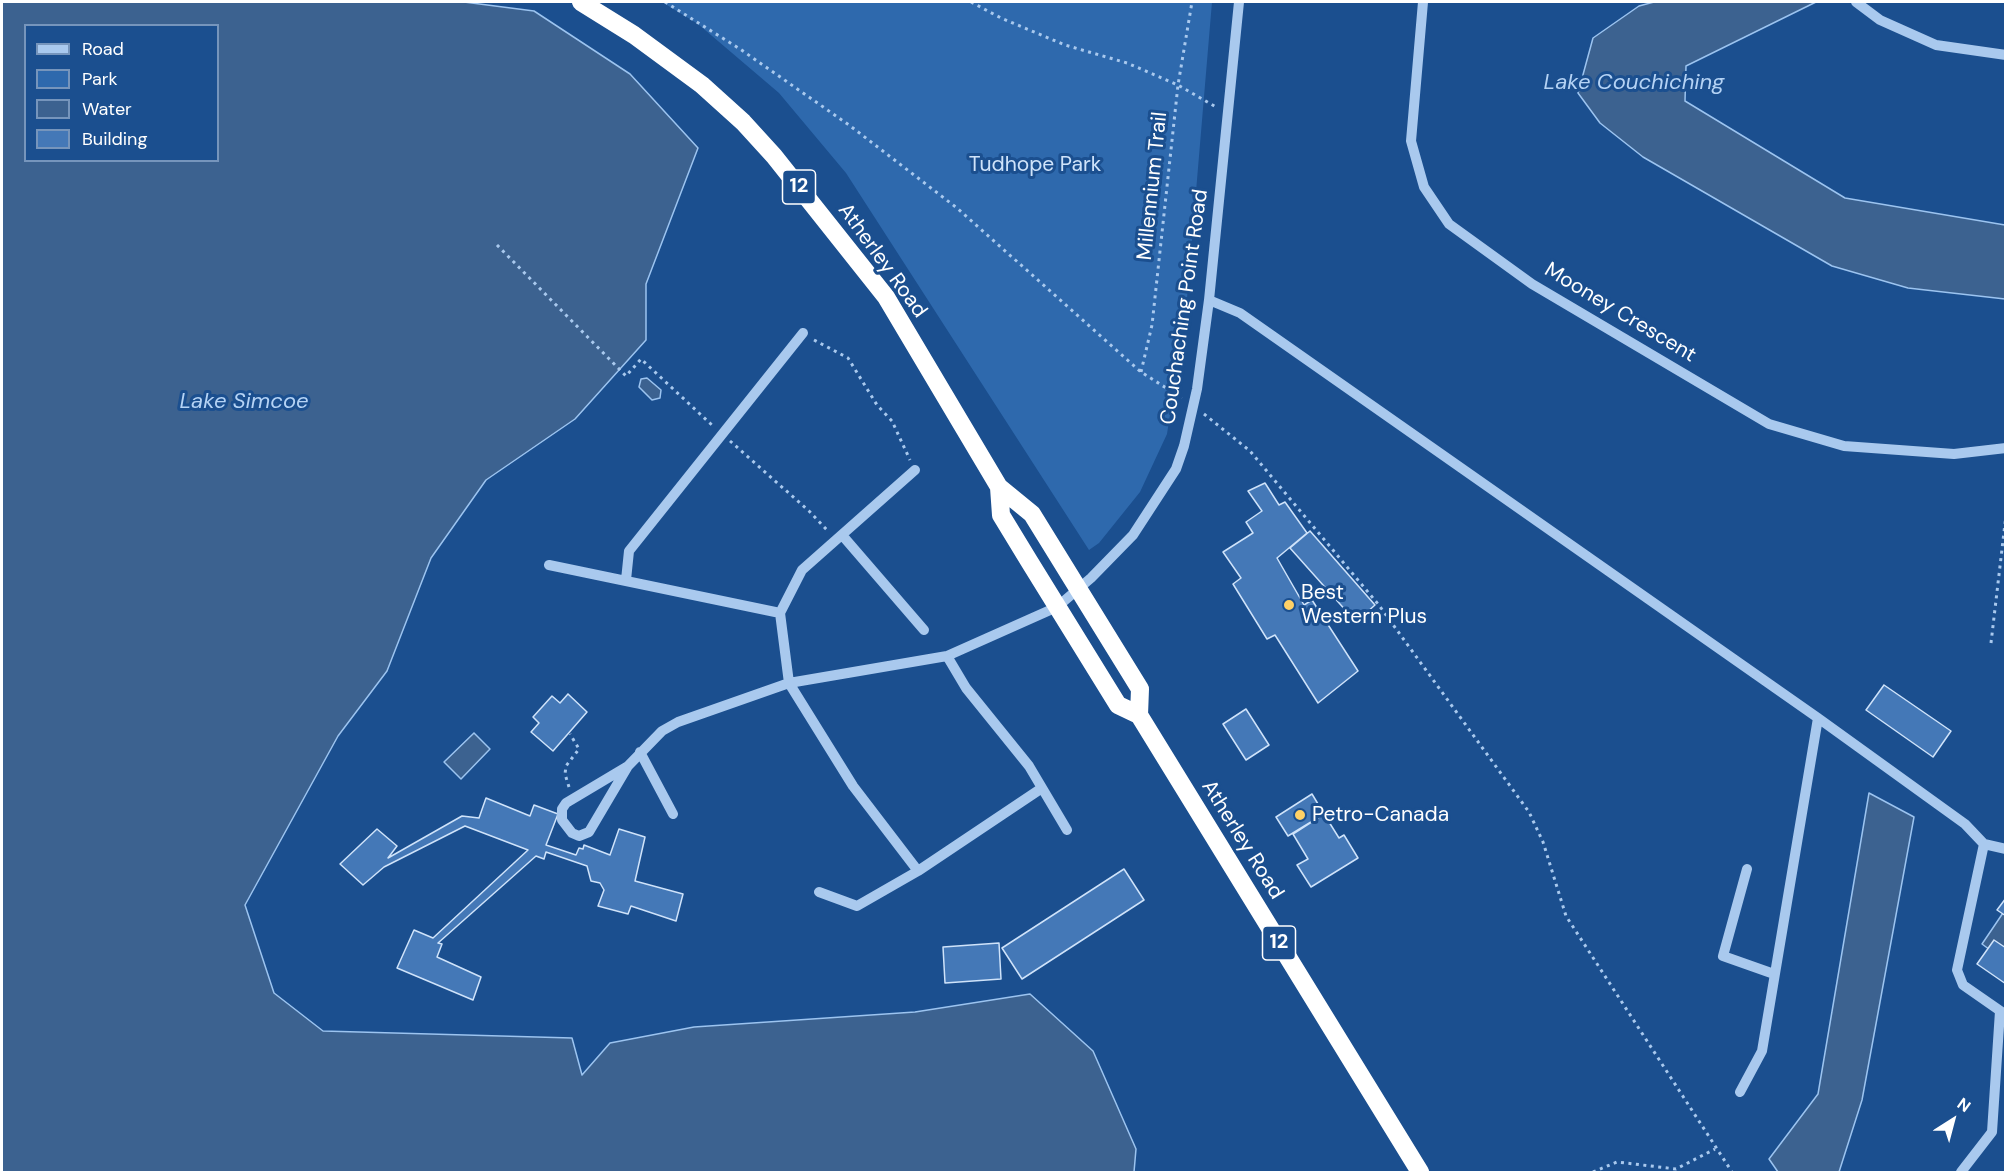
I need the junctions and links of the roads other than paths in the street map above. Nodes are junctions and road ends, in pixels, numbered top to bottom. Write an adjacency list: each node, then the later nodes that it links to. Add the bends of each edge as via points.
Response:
1 (581, 2): 10 (highway, Atherley Road / 12, via 634,34 702,85 774,156 886,297)
2 (1239, 2): 6 (street, Couchaching Point Road)
3 (1423, 2): 8 (street, Mooney Crescent, via 1411,141 1424,187 1449,224 1532,284 1768,424 1844,446 1954,454)
4 (1856, 2): 5 (street, via 1880,20 1936,45)
5 (2006, 55)
6 (1209, 300): 14 (street, Couchaching Point Road, via 1194,405 1176,469 1133,535); 21 (street, via 1240,313)
7 (803, 333): 13 (street, via 629,551)
8 (2006, 448)
9 (915, 470): 11 (street)
10 (999, 487): 14 (highway, Atherley Road / 12, via 1032,514); 15 (highway, Atherley Road / 12, via 1000,515)
11 (842, 535): 16 (street, via 802,570); 17 (street)
12 (549, 565): 13 (street)
13 (626, 580): 16 (street)
14 (1077, 590): 15 (street, Couchaching Point Road); 20 (highway, Atherley Road / 12, via 1140,689)
15 (1057, 607): 18 (street, Couchaching Point Road); 20 (highway, Atherley Road / 12, via 1118,705)
16 (780, 613): 19 (street)
17 (924, 630)
18 (947, 656): 19 (street, Couchaching Point Road); 24 (street, via 966,688)
19 (789, 683): 22 (street, Couchaching Point Road, via 678,722); 30 (street, via 853,786)
20 (1139, 715): 35 (highway, Atherley Road / 12)
21 (1818, 718): 27 (street, via 1965,824); 32 (street)
22 (640, 752): 23 (street, Couchaching Point Road); 25 (street)
23 (628, 766): 23 (street, via 592,826 585,834 572,833 562,820 562,809 573,797)
24 (1042, 788): 26 (street); 30 (street)
25 (673, 814)
26 (1067, 830)
27 (1984, 844): 28 (street); 33 (street, via 1957,970 1963,985)
28 (2006, 849)
29 (1747, 869): 32 (street, via 1723,956)
30 (918, 871): 31 (street, via 857,906)
31 (819, 892)
32 (1774, 975): 34 (street, via 1761,1050)
33 (2003, 1013): 36 (street, via 1992,1132)
34 (1740, 1092)
35 (1420, 1173)
36 (1961, 1173)

